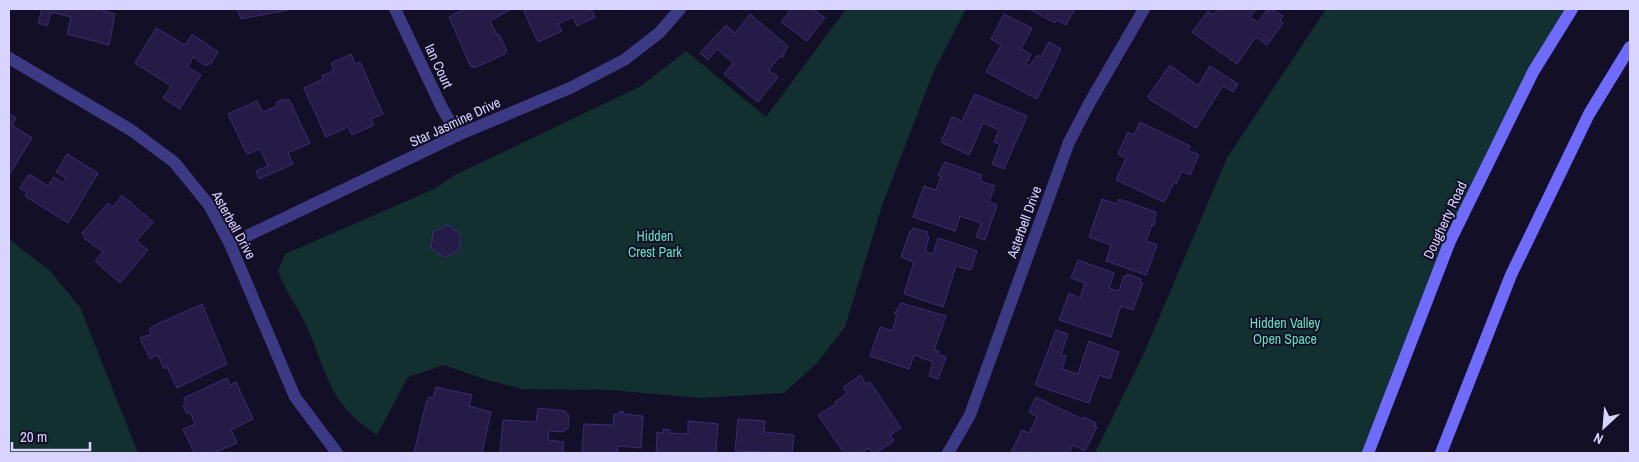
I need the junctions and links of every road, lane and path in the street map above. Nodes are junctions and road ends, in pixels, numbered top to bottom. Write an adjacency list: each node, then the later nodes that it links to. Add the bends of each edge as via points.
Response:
1 (395, 9): 7 (street, Ian Court)
2 (680, 9): 7 (street, Star Jasmine Drive, via 659,32 624,60 570,88)
3 (1144, 9): 10 (street, Asterbell Drive, via 1069,142 970,415)
4 (1572, 9): 11 (main road, Dougherty Road, via 1533,72 1450,241)
5 (1630, 47): 12 (main road, via 1589,114 1511,275)
6 (9, 58): 8 (street, Asterbell Drive, via 131,130 174,162 209,205)
7 (458, 135): 8 (street, Star Jasmine Drive)
8 (230, 244): 9 (street, Asterbell Drive, via 296,396)
9 (337, 453)
10 (948, 453)
11 (1368, 453)
12 (1441, 453)

